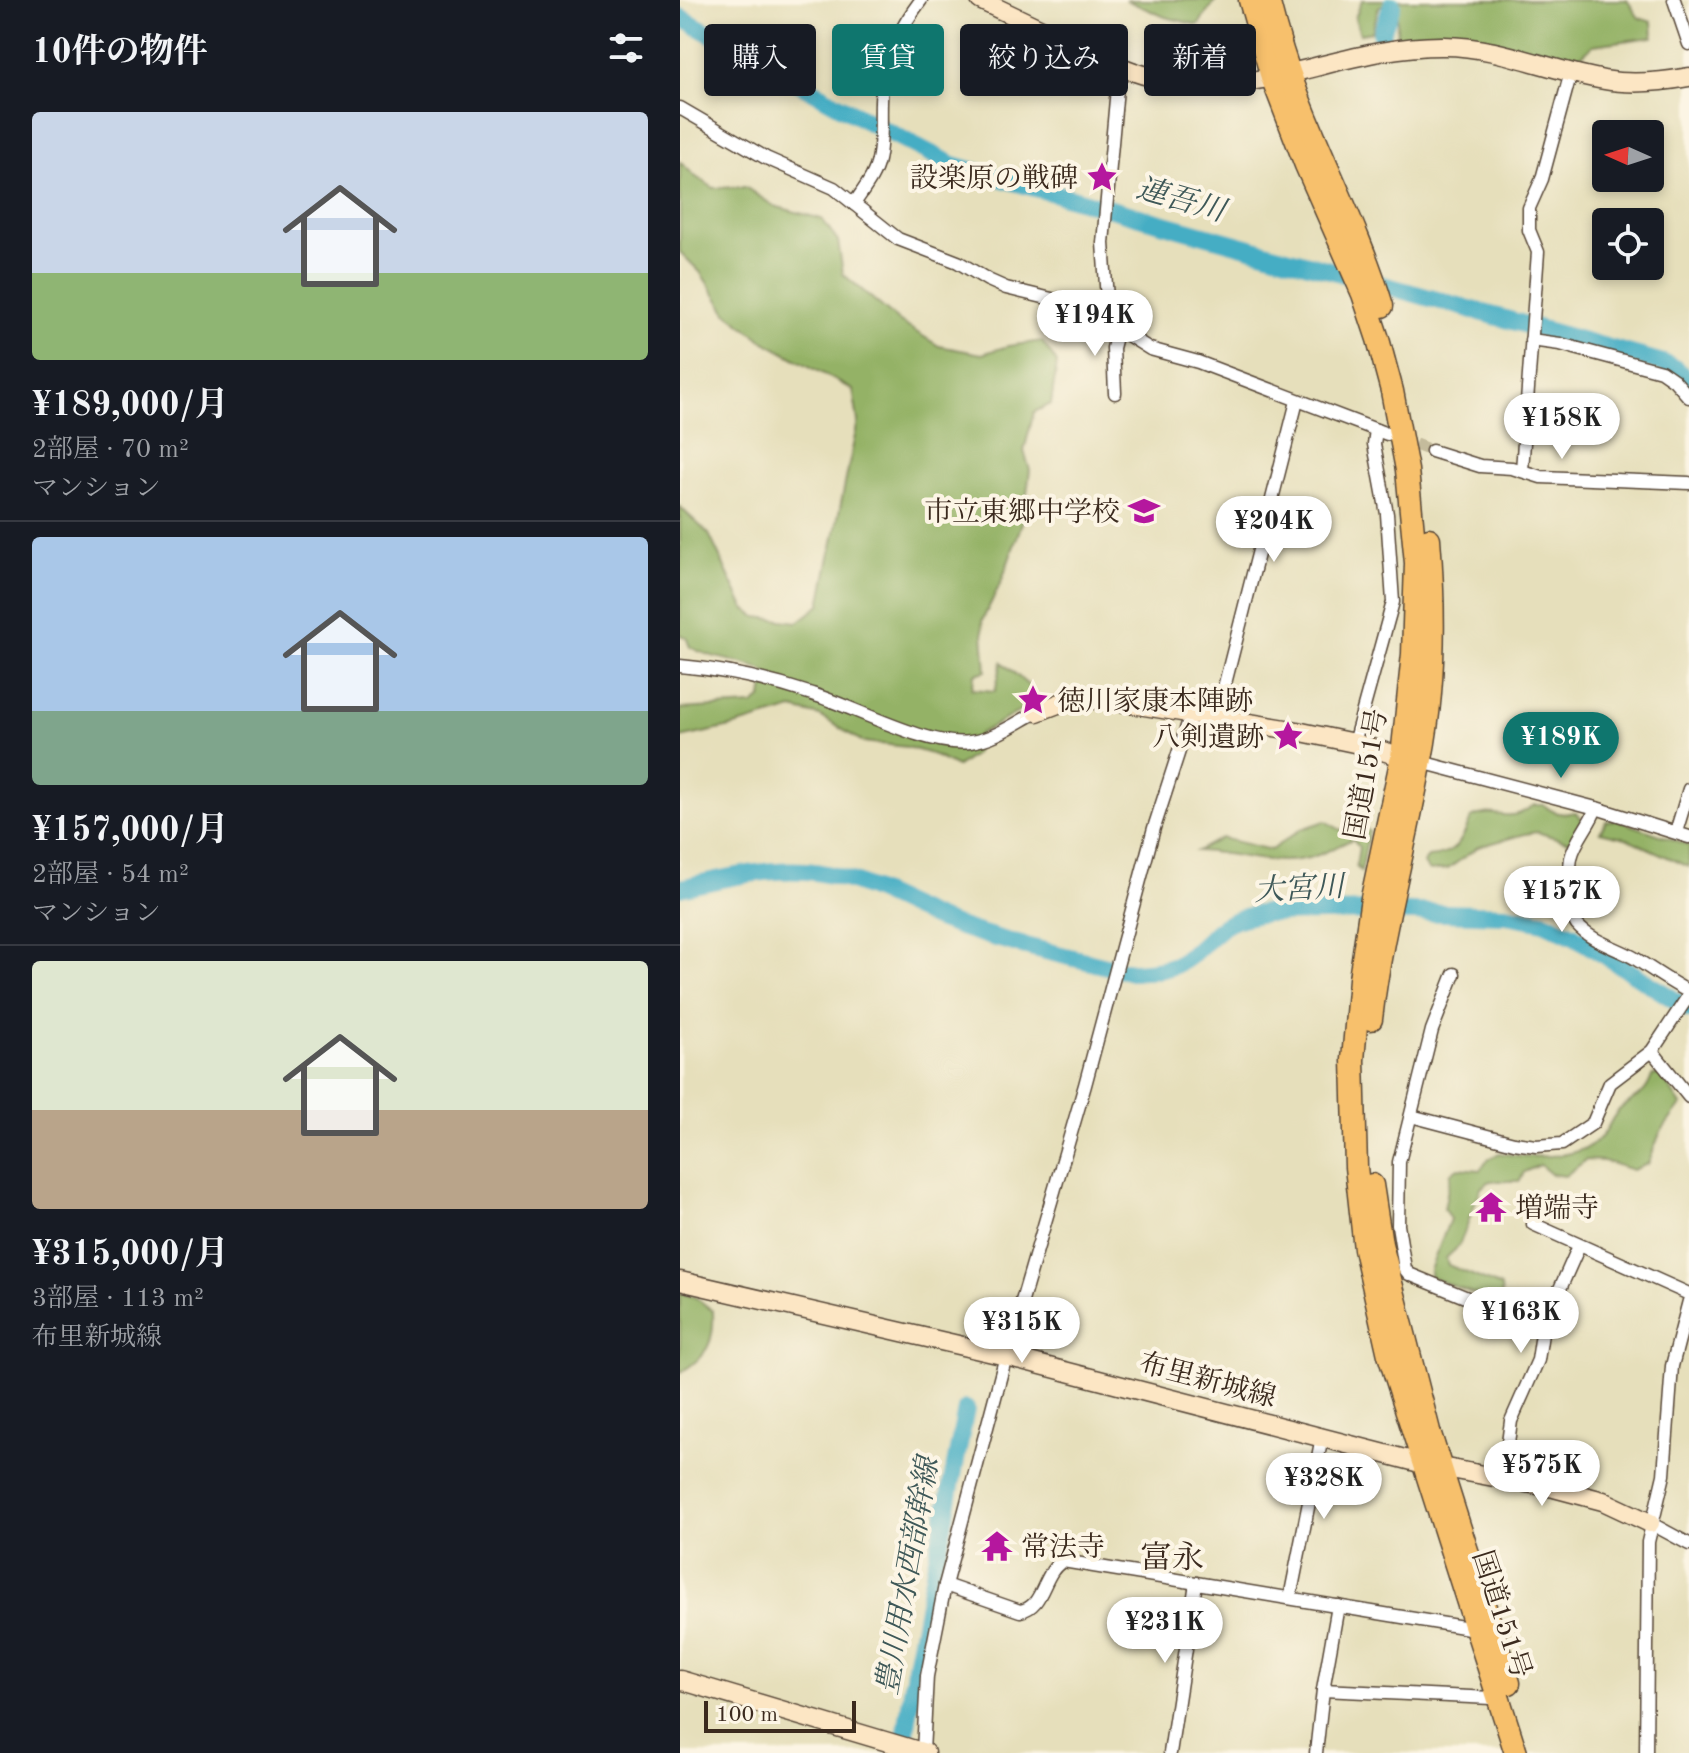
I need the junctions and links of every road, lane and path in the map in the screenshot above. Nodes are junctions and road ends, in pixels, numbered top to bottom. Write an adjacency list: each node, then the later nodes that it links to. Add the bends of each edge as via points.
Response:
1 (921, 0): 14 (street, via 888,60 878,161)
2 (980, 0): 6 (street)
3 (1250, 0): 10 (highway, 国道151号)
4 (1268, 0): 10 (highway, 国道151号)
5 (1674, 0): 7 (street)
6 (1031, 24)
7 (1689, 44)
8 (1128, 70): 10 (street, via 1187,84)
9 (1571, 72): 10 (street, via 1446,45 1400,48); 11 (street, via 1606,81); 16 (street, via 1529,208 1529,230 1538,252)
10 (1280, 76): 28 (highway, 国道151号, via 1357,259 1414,424 1434,626)
11 (1689, 77)
12 (1116, 96): 15 (street, via 1103,243)
13 (680, 108): 14 (street, via 766,158 821,180)
14 (854, 204): 15 (street, via 898,239 1006,288 1064,302)
15 (1112, 326): 17 (street); 19 (street, via 1150,349)
16 (1531, 338): 18 (street, via 1661,371); 21 (street)
17 (1115, 393)
18 (1689, 397)
19 (1297, 401): 26 (street); 27 (street, via 1382,432 1374,444 1387,514 1393,602)
20 (1432, 451): 21 (street, via 1480,466)
21 (1522, 470): 22 (street, via 1571,480)
22 (1689, 483)
23 (680, 666): 24 (street, via 813,694 948,741 985,739)
24 (1037, 712): 25 (street, via 1087,698)
25 (1191, 714): 26 (street); 43 (street)
26 (1216, 719): 27 (street)
27 (1354, 743): 28 (street)
28 (1411, 760): 30 (street); 45 (highway, 国道151号, via 1375,930 1370,1165 1388,1272 1429,1431)
29 (1689, 789): 31 (street)
30 (1596, 808): 31 (street); 33 (street, via 1572,854 1572,915 1577,925 1603,943)
31 (1682, 835)
32 (1454, 974): 36 (street, via 1432,1030)
33 (1689, 994): 34 (street)
34 (1652, 1051): 35 (street); 36 (street, via 1610,1083 1593,1123 1562,1144 1514,1143)
35 (1689, 1097)
36 (1411, 1116): 42 (street, via 1397,1178 1405,1269)
37 (1533, 1224): 38 (street)
38 (1579, 1246): 40 (street); 42 (street)
39 (680, 1281): 43 (street, 布里新城線)
40 (1689, 1294)
41 (1689, 1301): 47 (street, via 1672,1366 1664,1475)
42 (1543, 1327): 46 (street, via 1538,1360 1507,1434)
43 (1006, 1356): 44 (street, 布里新城線); 50 (street)
44 (1322, 1437): 45 (street, 布里新城線); 51 (street)
45 (1433, 1466): 46 (street, 布里新城線); 53 (highway, 国道151号); 61 (highway, 国道151号)
46 (1503, 1479): 47 (street, 布里新城線, via 1603,1501)
47 (1650, 1523): 48 (street); 62 (street)
48 (1689, 1544)
49 (1196, 1583): 50 (street, via 1063,1561 1054,1567 1033,1606 1020,1611); 51 (street); 58 (street)
50 (945, 1585): 57 (street)
51 (1290, 1598): 52 (street)
52 (1338, 1606): 53 (street); 55 (street)
53 (1475, 1629): 56 (highway, 国道151号)
54 (680, 1680): 57 (street)
55 (1323, 1690): 56 (street, via 1491,1698); 59 (street)
56 (1498, 1693): 60 (highway, 国道151号)
57 (919, 1751)
58 (1170, 1753)
59 (1316, 1753)
60 (1516, 1753)
61 (1530, 1753)
62 (1646, 1753)

